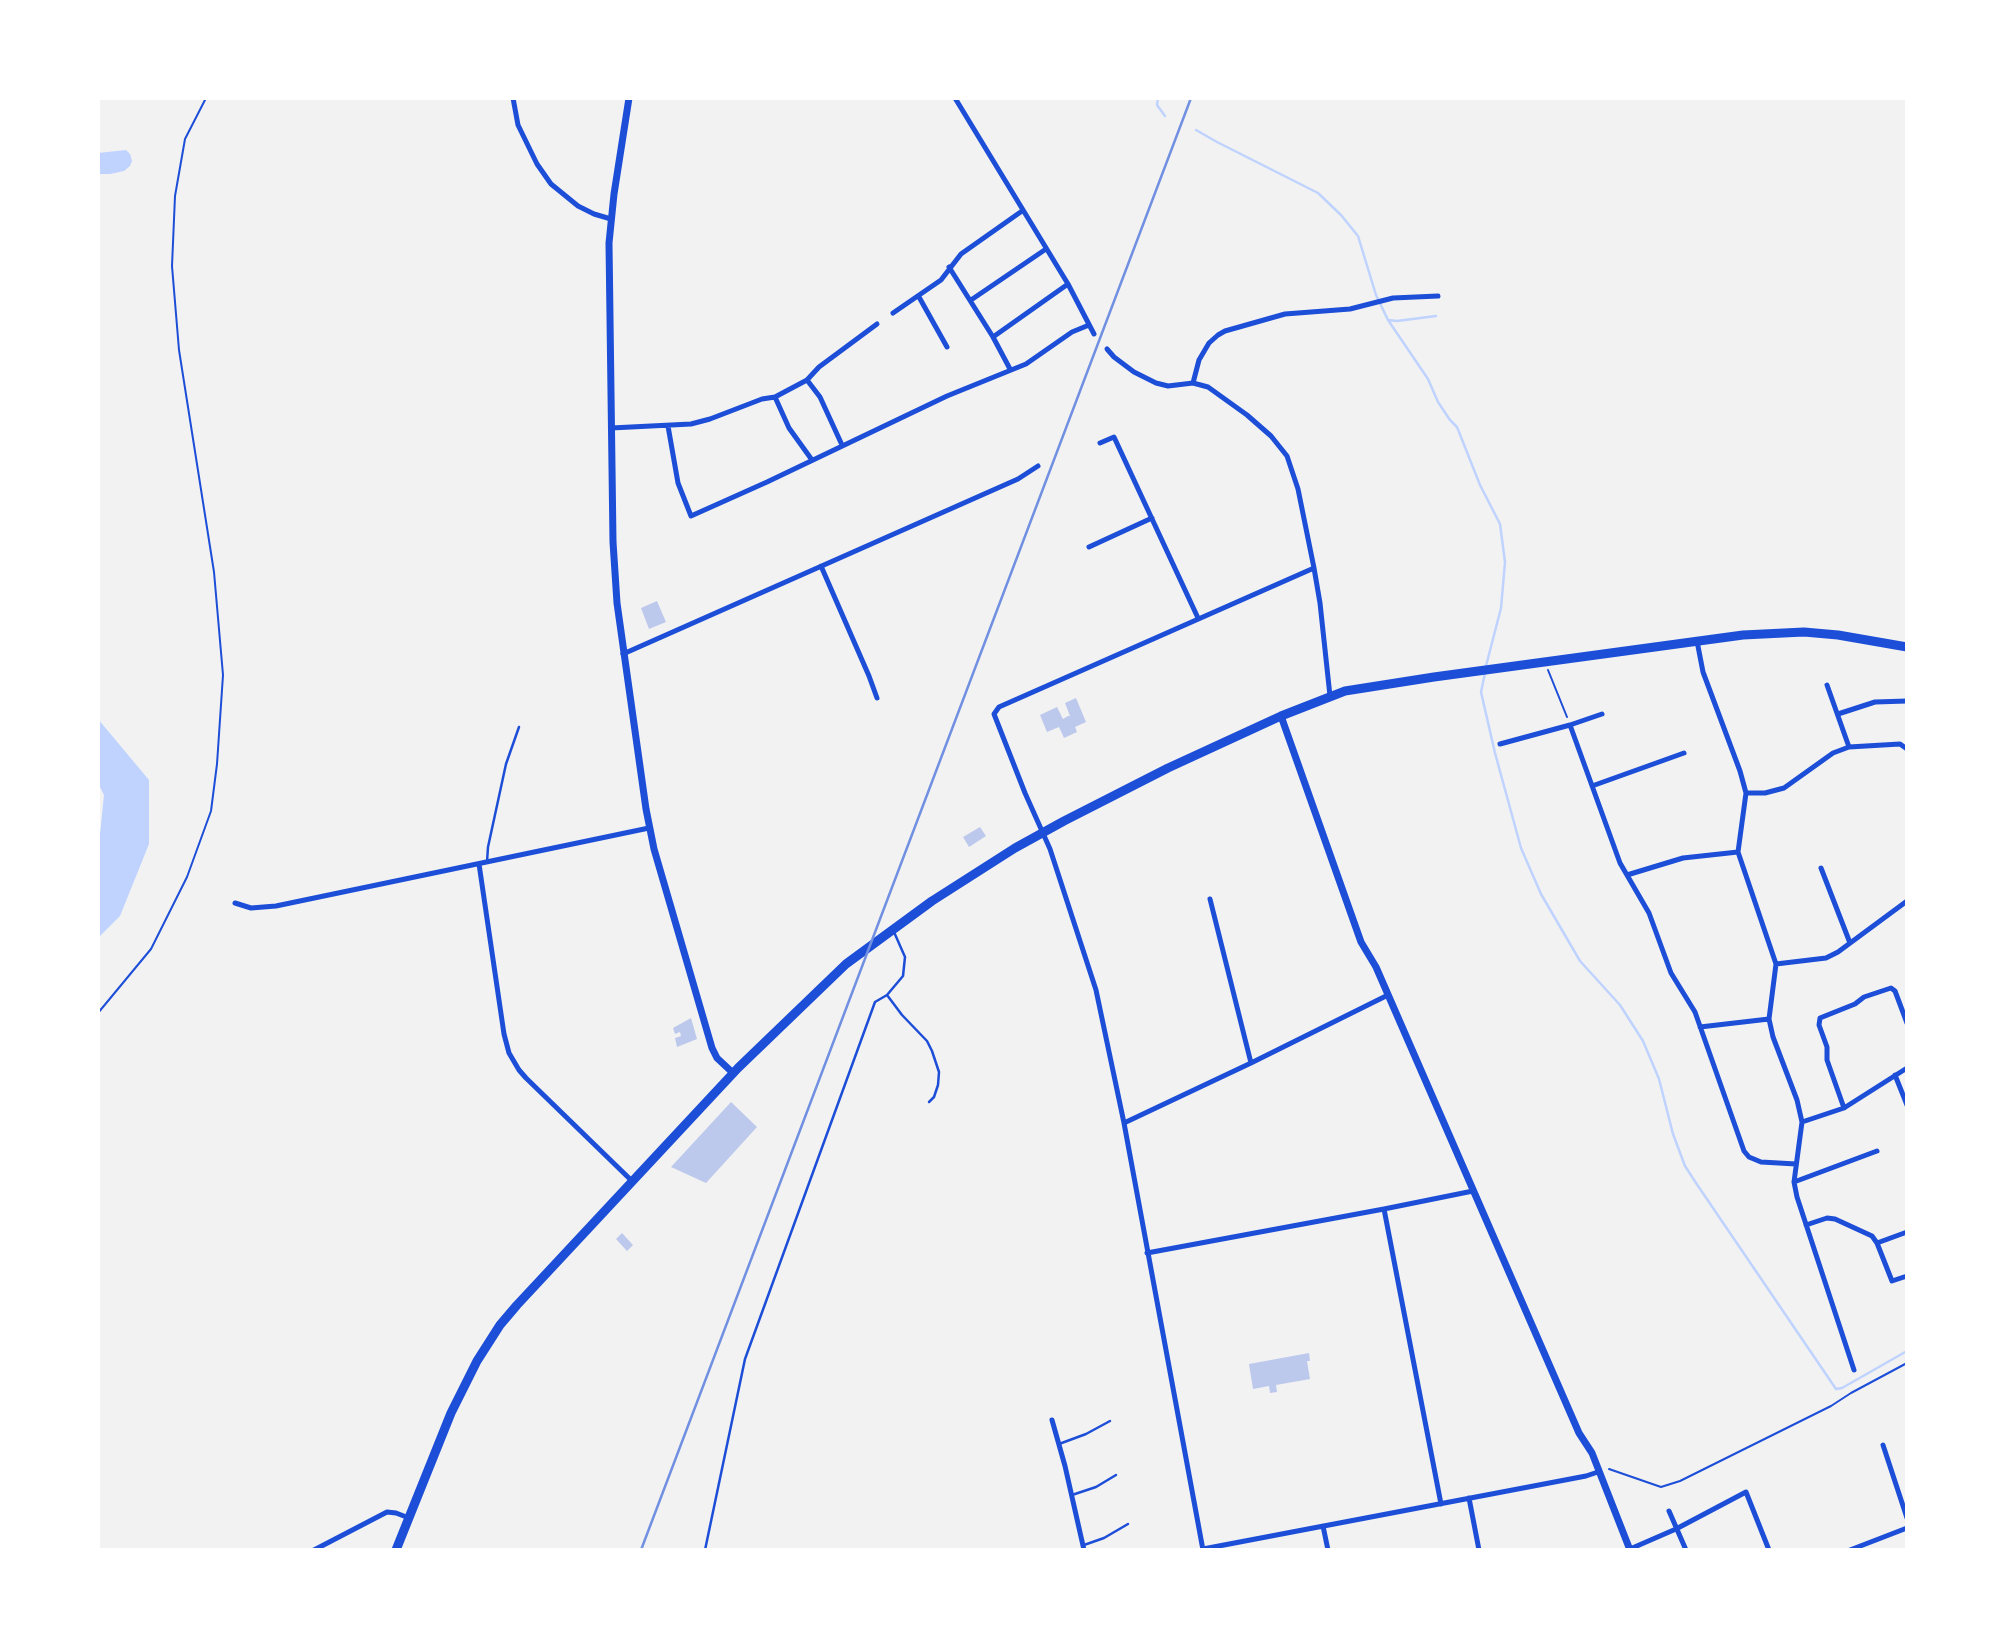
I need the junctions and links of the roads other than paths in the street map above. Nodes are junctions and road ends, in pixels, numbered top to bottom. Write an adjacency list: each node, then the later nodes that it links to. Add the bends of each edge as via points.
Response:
1 (513, 98): 5 (street, via 518,125 551,184 578,206)
2 (629, 98): 5 (street)
3 (955, 98): 4 (street)
4 (1022, 211): 6 (street); 7 (street)
5 (611, 219): 24 (street)
6 (1046, 248): 8 (street); 11 (street)
7 (949, 267): 10 (street, via 941,280); 11 (street)
8 (1068, 284): 14 (street); 16 (street)
9 (1438, 296): 21 (street, via 1285,314 1226,331 1209,343)
10 (919, 297): 12 (street); 17 (street)
11 (971, 300): 16 (street)
12 (893, 313)
13 (877, 324): 20 (street)
14 (1088, 325): 15 (street); 19 (street, via 1026,364)
15 (1094, 334)
16 (993, 337): 19 (street)
17 (947, 347)
18 (1107, 349): 21 (street, via 1134,372 1156,383)
19 (1010, 369): 26 (street)
20 (807, 380): 22 (street); 26 (street)
21 (1193, 383): 32 (street, via 1208,387 1247,415 1287,456)
22 (775, 397): 23 (street, via 710,419); 27 (street, via 789,428)
23 (667, 426): 24 (street); 27 (street, via 678,483 691,516)
24 (611, 428): 36 (street, via 614,581)
25 (1100, 443): 29 (street, via 1114,437)
26 (842, 445): 27 (street)
27 (812, 460)
28 (1038, 466): 31 (street)
29 (1152, 518): 30 (street); 33 (street)
30 (1089, 547)
31 (821, 566): 36 (street); 39 (street)
32 (1314, 568): 33 (street); 38 (street)
33 (1198, 618): 53 (street, via 996,710 995,718)
34 (1697, 641): 35 (main road, via 1804,632); 38 (main road, via 1480,670); 51 (street, via 1703,672)
35 (1907, 647)
36 (623, 654): 52 (street)
37 (1827, 685): 42 (street)
38 (1331, 696): 43 (main road)
39 (877, 698)
40 (1907, 701): 42 (street, via 1875,702)
41 (1602, 714): 44 (street)
42 (1838, 714): 47 (street)
43 (1281, 716): 53 (main road); 66 (street, via 1359,936)
44 (1570, 724): 46 (street); 50 (street)
45 (519, 727): 55 (lane, via 506,764)
46 (1500, 744)
47 (1849, 747): 48 (street, via 1900,744); 51 (street, via 1776,791)
48 (1907, 749)
49 (1684, 753): 50 (street)
50 (1592, 786): 58 (street)
51 (1746, 793): 54 (street)
52 (649, 828): 55 (street); 72 (street, via 712,1048)
53 (1042, 833): 62 (main road); 78 (street, via 1096,990)
54 (1738, 852): 58 (street, via 1684,858); 64 (street)
55 (487, 862): 56 (street)
56 (479, 864): 61 (street, via 276,906 251,908); 81 (street, via 509,1053 526,1078)
57 (1821, 868): 63 (street)
58 (1627, 875): 69 (street)
59 (1210, 899): 70 (street)
60 (1907, 901): 63 (street)
61 (235, 903)
62 (892, 929): 65 (lane, via 905,957 898,983); 72 (main road, via 846,964)
63 (1850, 943): 64 (street, via 1826,958)
64 (1776, 964): 67 (street)
65 (887, 995): 74 (lane, via 932,1051 939,1072); 111 (lane, via 876,1002 745,1359)
66 (1388, 995): 70 (street); 83 (street)
67 (1769, 1019): 69 (street); 77 (street)
68 (1907, 1023): 76 (street, via 1891,988 1820,1018 1827,1060)
69 (1700, 1027): 80 (street, via 1744,1151 1761,1162)
70 (1251, 1063): 78 (street)
71 (1907, 1068): 73 (street)
72 (733, 1073): 81 (main road)
73 (1895, 1075): 75 (street); 76 (street)
74 (929, 1102)
75 (1907, 1105)
76 (1844, 1108): 77 (street)
77 (1802, 1122): 80 (street)
78 (1124, 1123): 88 (street)
79 (1877, 1152): 82 (street)
80 (1796, 1164): 82 (street)
81 (633, 1182): 101 (main road, via 500,1325 451,1413)
82 (1794, 1182): 85 (street)
83 (1474, 1191): 84 (street); 95 (street)
84 (1384, 1209): 88 (street); 99 (street)
85 (1806, 1225): 87 (street, via 1835,1219 1872,1236); 90 (street)
86 (1907, 1232): 87 (street)
87 (1877, 1243): 89 (street, via 1892,1281)
88 (1147, 1253): 112 (street)
89 (1907, 1276)
90 (1854, 1370)
91 (1052, 1420): 93 (street)
92 (1110, 1421): 93 (lane)
93 (1059, 1444): 97 (street)
94 (1883, 1445): 102 (street)
95 (1598, 1472): 98 (street); 108 (street)
96 (1116, 1475): 97 (lane)
97 (1072, 1495): 107 (street)
98 (1469, 1498): 99 (street); 114 (street)
99 (1441, 1504): 104 (street)
100 (1669, 1511): 105 (street)
101 (409, 1518): 109 (street, via 387,1512); 110 (main road)
102 (1907, 1518)
103 (1128, 1524): 107 (lane)
104 (1323, 1526): 112 (street); 113 (street)
105 (1676, 1528): 108 (street); 115 (street); 116 (street, via 1746,1492)
106 (1907, 1528): 117 (street)
107 (1084, 1548)
108 (1630, 1549)
109 (314, 1550)
110 (396, 1550)
111 (705, 1550)
112 (1203, 1550)
113 (1328, 1550)
114 (1479, 1550)
115 (1686, 1550)
116 (1769, 1550)
117 (1850, 1550)

